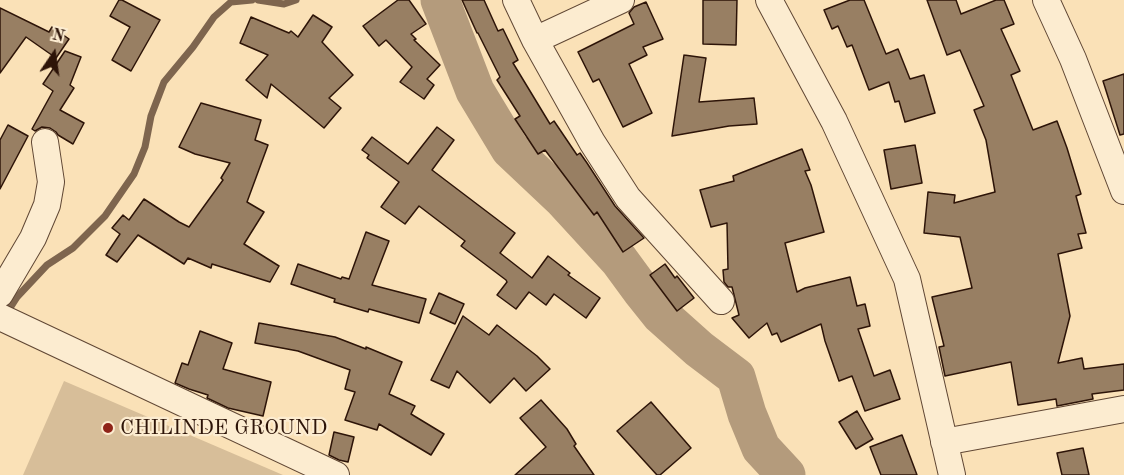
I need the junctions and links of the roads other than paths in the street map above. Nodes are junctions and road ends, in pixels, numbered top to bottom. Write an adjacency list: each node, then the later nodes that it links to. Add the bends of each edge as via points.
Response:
1 (516, 0): 5 (street)
2 (621, 0): 5 (street)
3 (769, 0): 12 (street, via 834,121 908,279)
4 (1046, 0): 7 (street)
5 (535, 40): 9 (street, via 591,142 628,198)
6 (45, 142): 8 (street, via 51,182 47,205 33,238)
7 (1124, 191)
8 (0, 294)
9 (720, 302)
10 (0, 317): 13 (street)
11 (1124, 409): 12 (street)
12 (944, 442): 14 (street)
13 (336, 475)
14 (952, 475)

